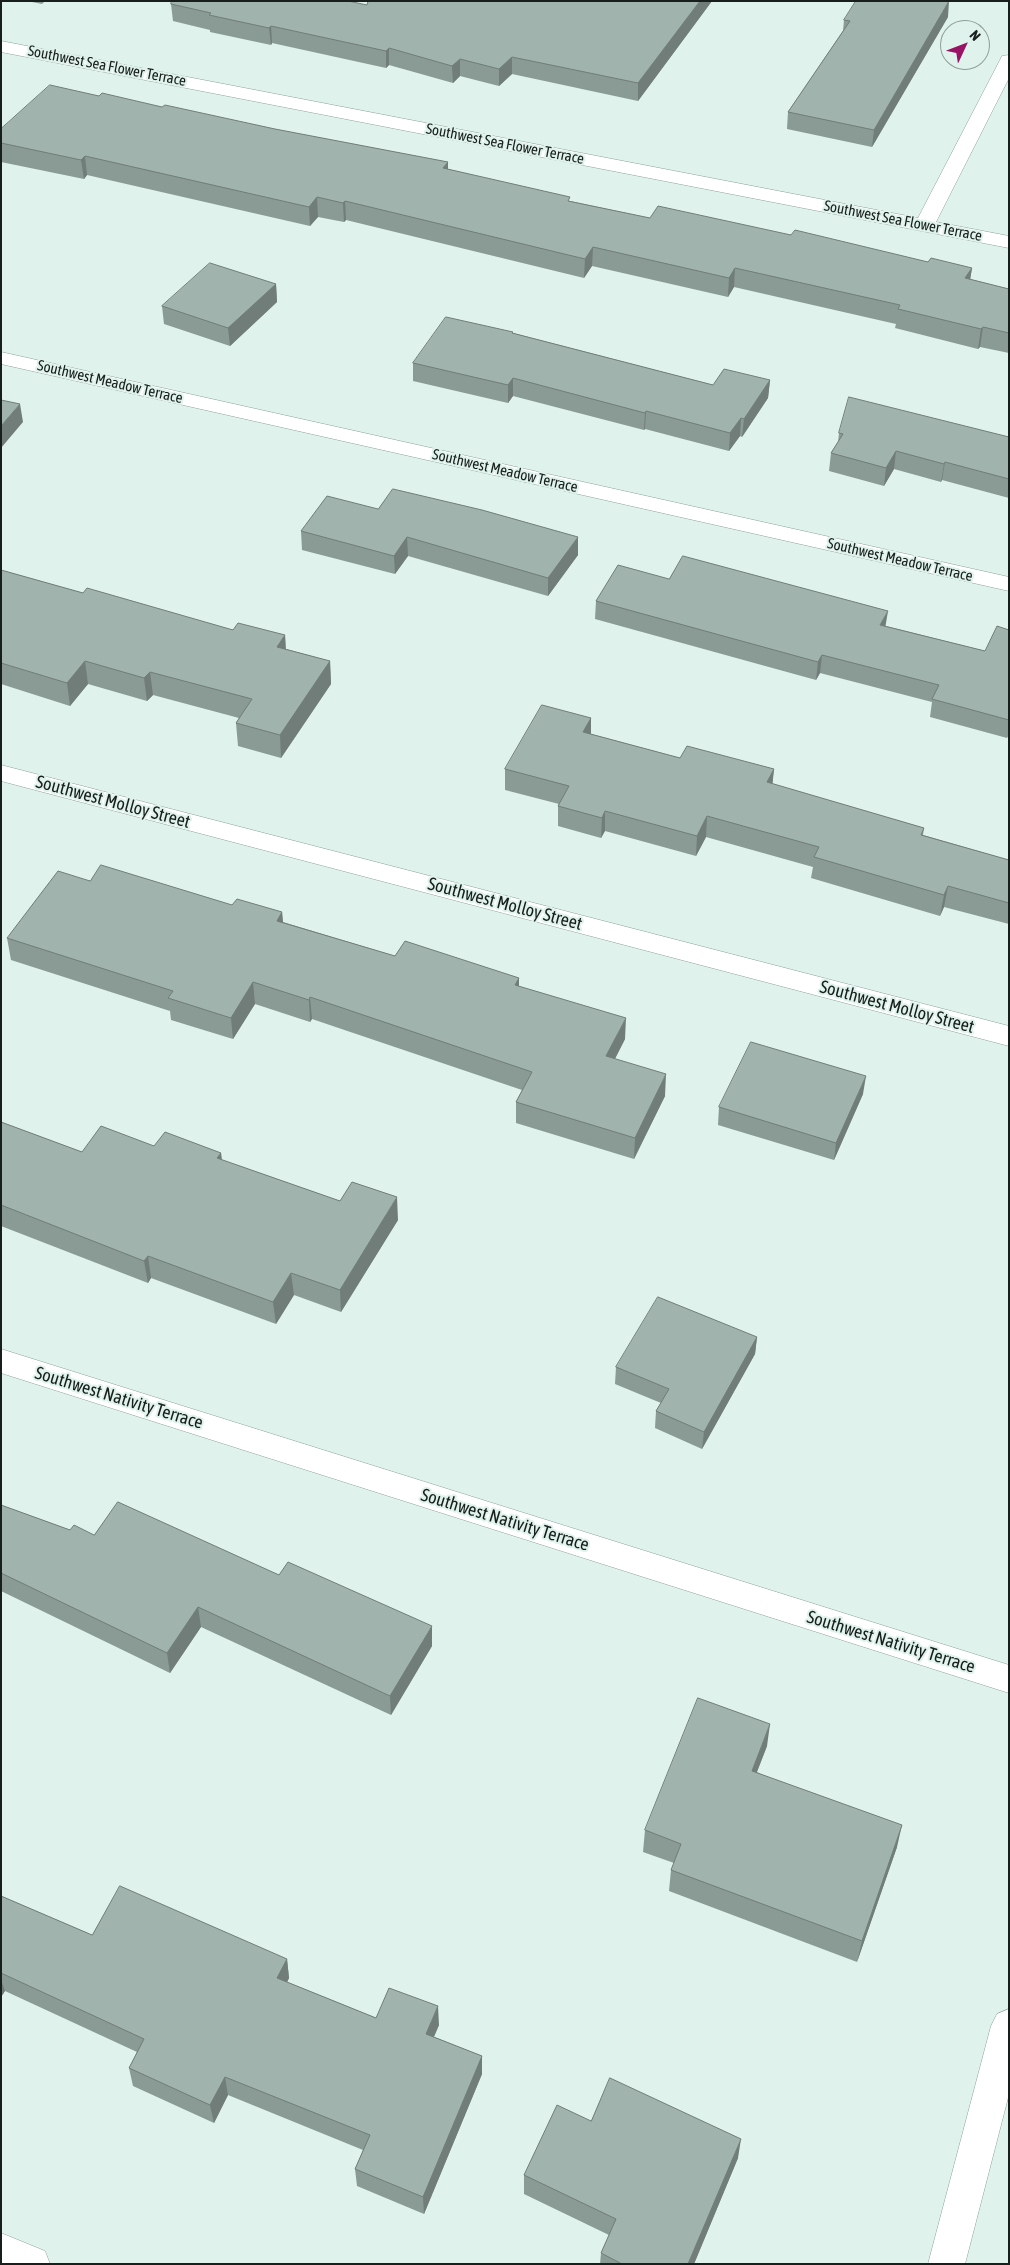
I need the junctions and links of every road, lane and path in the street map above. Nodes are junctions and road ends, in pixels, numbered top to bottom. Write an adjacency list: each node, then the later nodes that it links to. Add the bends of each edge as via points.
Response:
1 (1, 46): 3 (street, Southwest Sea Flower Terrace)
2 (1009, 60): 3 (street)
3 (924, 225): 4 (street, Southwest Sea Flower Terrace)
4 (1009, 242)
5 (1, 358): 6 (street, Southwest Meadow Terrace)
6 (1009, 584)
7 (1, 773): 8 (street, Southwest Molloy Street)
8 (1009, 1036)
9 (1, 1361): 10 (street, Southwest Nativity Terrace)
10 (1009, 1679)
11 (1009, 2026): 14 (street)
12 (1, 2252): 13 (street)
13 (32, 2264)
14 (946, 2264)

